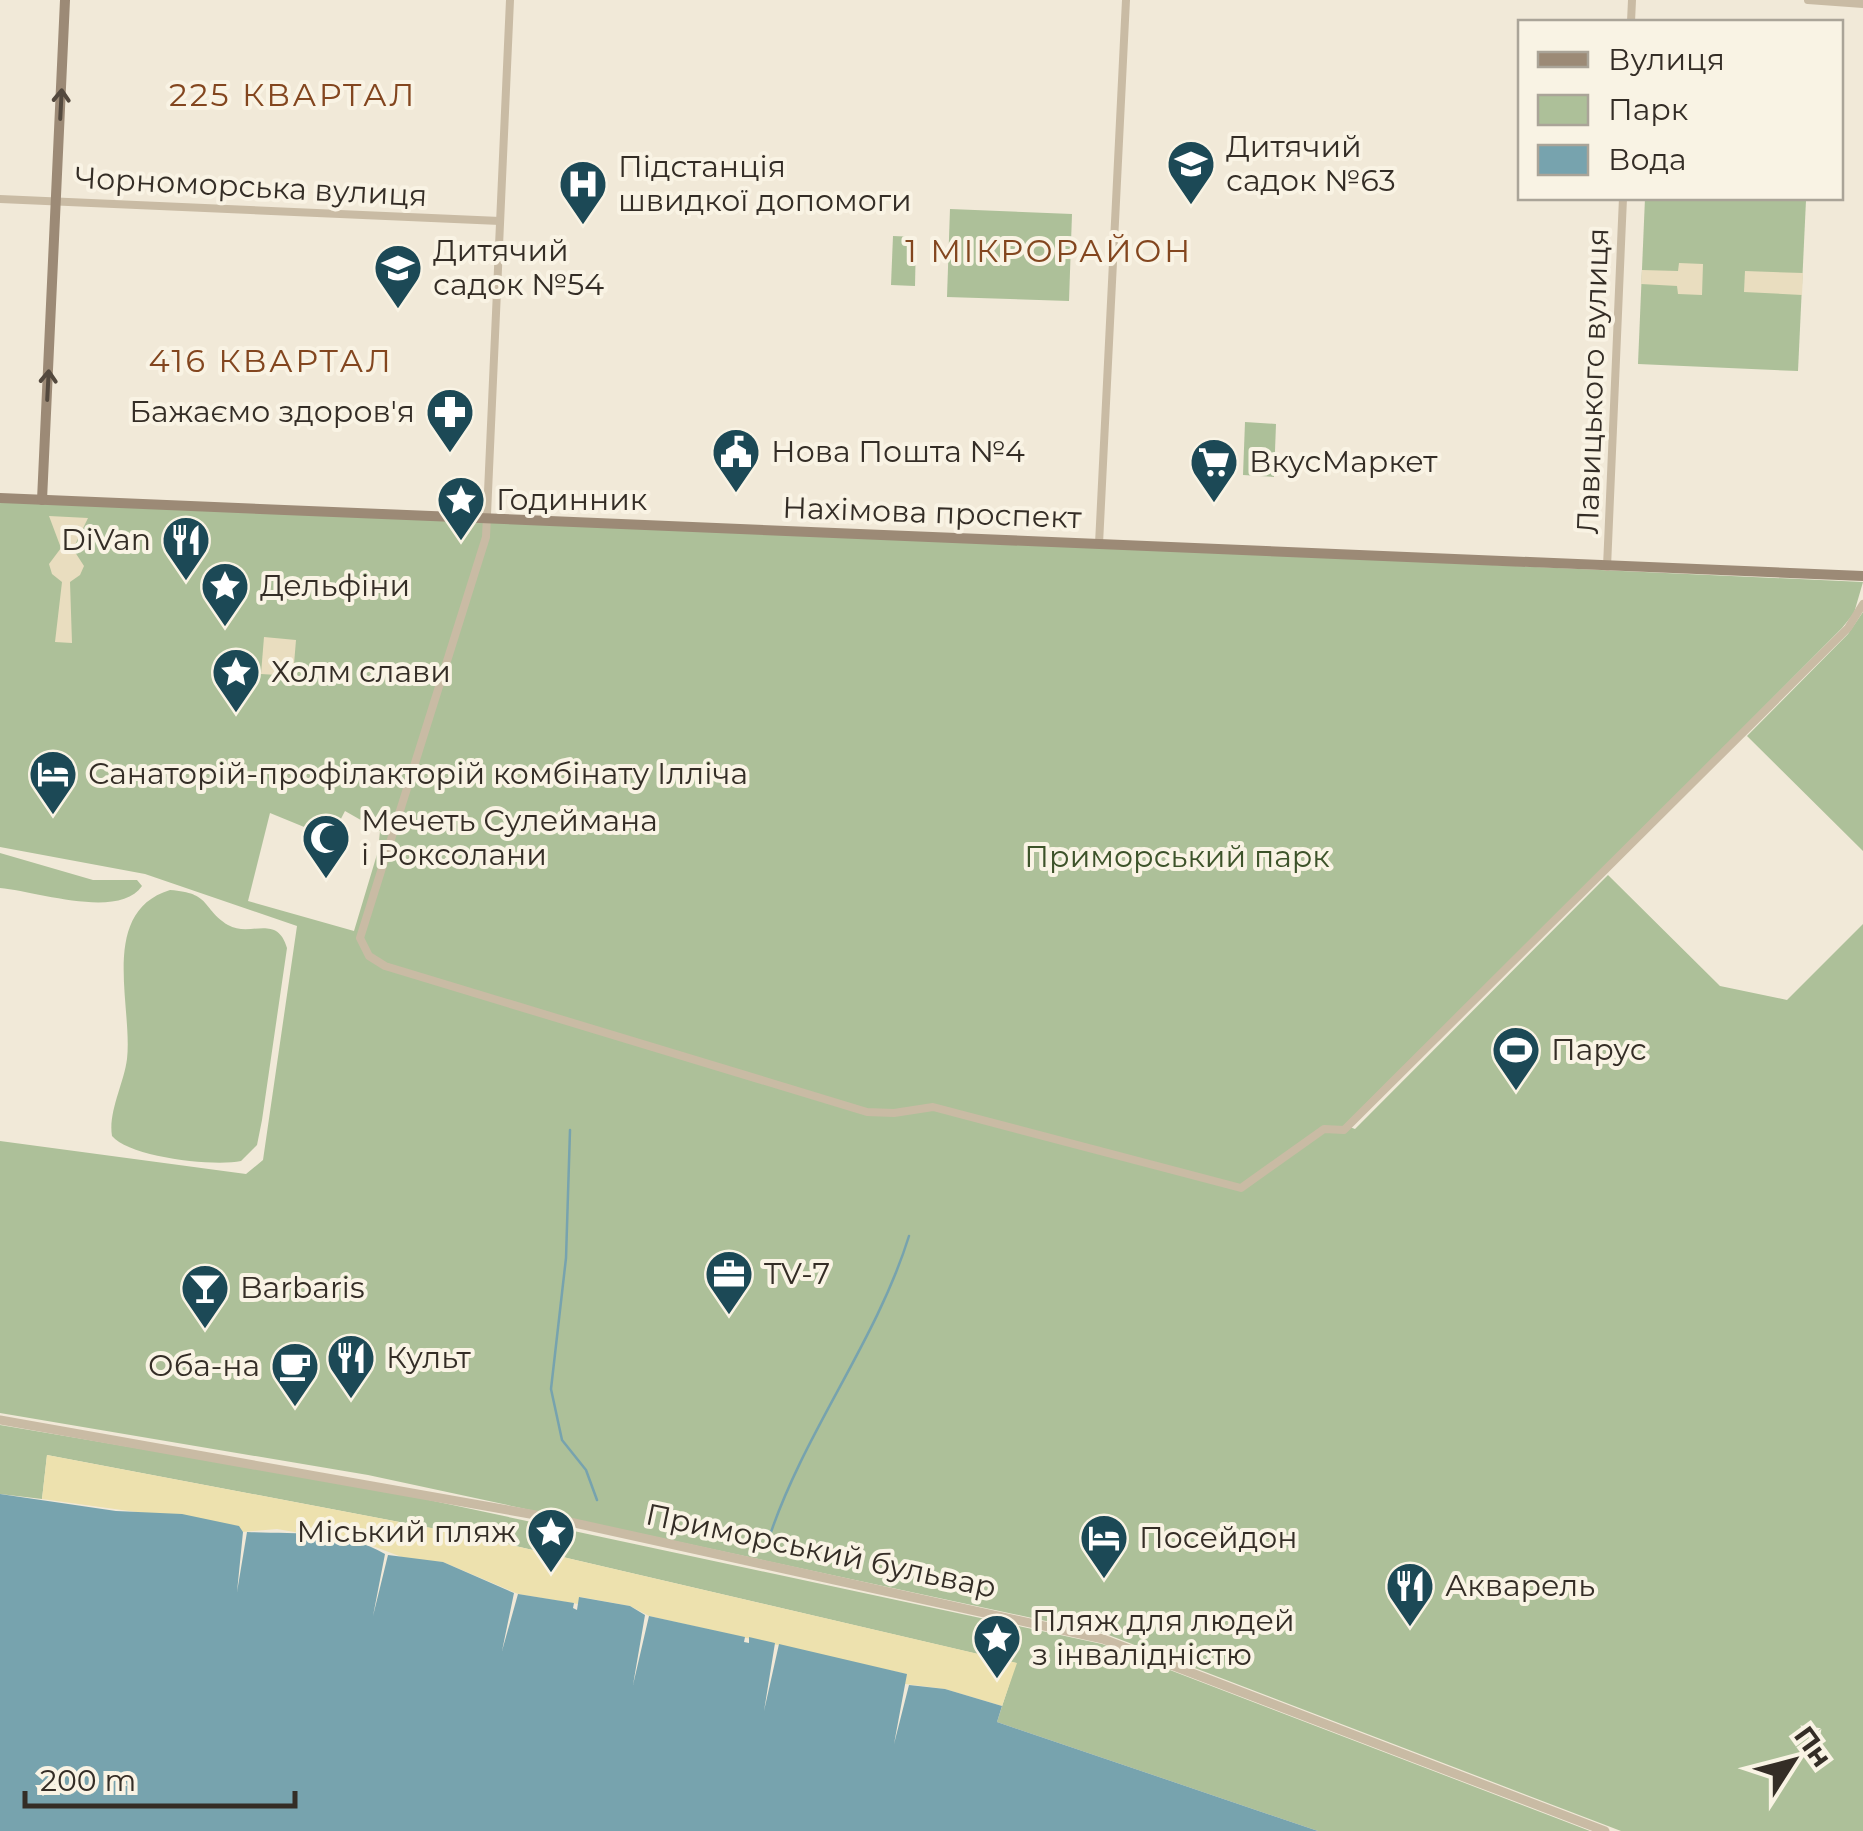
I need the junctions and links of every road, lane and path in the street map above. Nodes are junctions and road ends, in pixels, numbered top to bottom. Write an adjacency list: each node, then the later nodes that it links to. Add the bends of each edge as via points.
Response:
1 (65, 0): 8 (main road, one-way to 1)
2 (510, 0): 9 (street)
3 (1126, 0): 13 (street)
4 (1808, 0): 5 (street)
5 (1863, 4)
6 (0, 199): 8 (street, Чорноморська вулиця)
7 (1623, 200): 14 (street, Лавицького вулиця)
8 (56, 201): 9 (street, Чорноморська вулиця); 11 (main road, one-way to 8)
9 (500, 221): 12 (street)
10 (0, 498): 11 (main road, Нахімова проспект)
11 (42, 500): 12 (main road, Нахімова проспект)
12 (486, 520): 13 (main road, Нахімова проспект); 16 (street, via 482,551 360,938 368,956 518,1009 867,1112 933,1107 1234,1187 1252,1183 1327,1127 1344,1130 1848,628)
13 (1099, 544): 14 (main road, Нахімова проспект)
14 (1607, 567): 15 (main road, Нахімова проспект)
15 (1863, 576)
16 (1863, 604)
17 (0, 1420): 18 (street, Приморський бульвар, via 546,1517 1103,1639)
18 (1604, 1831)

